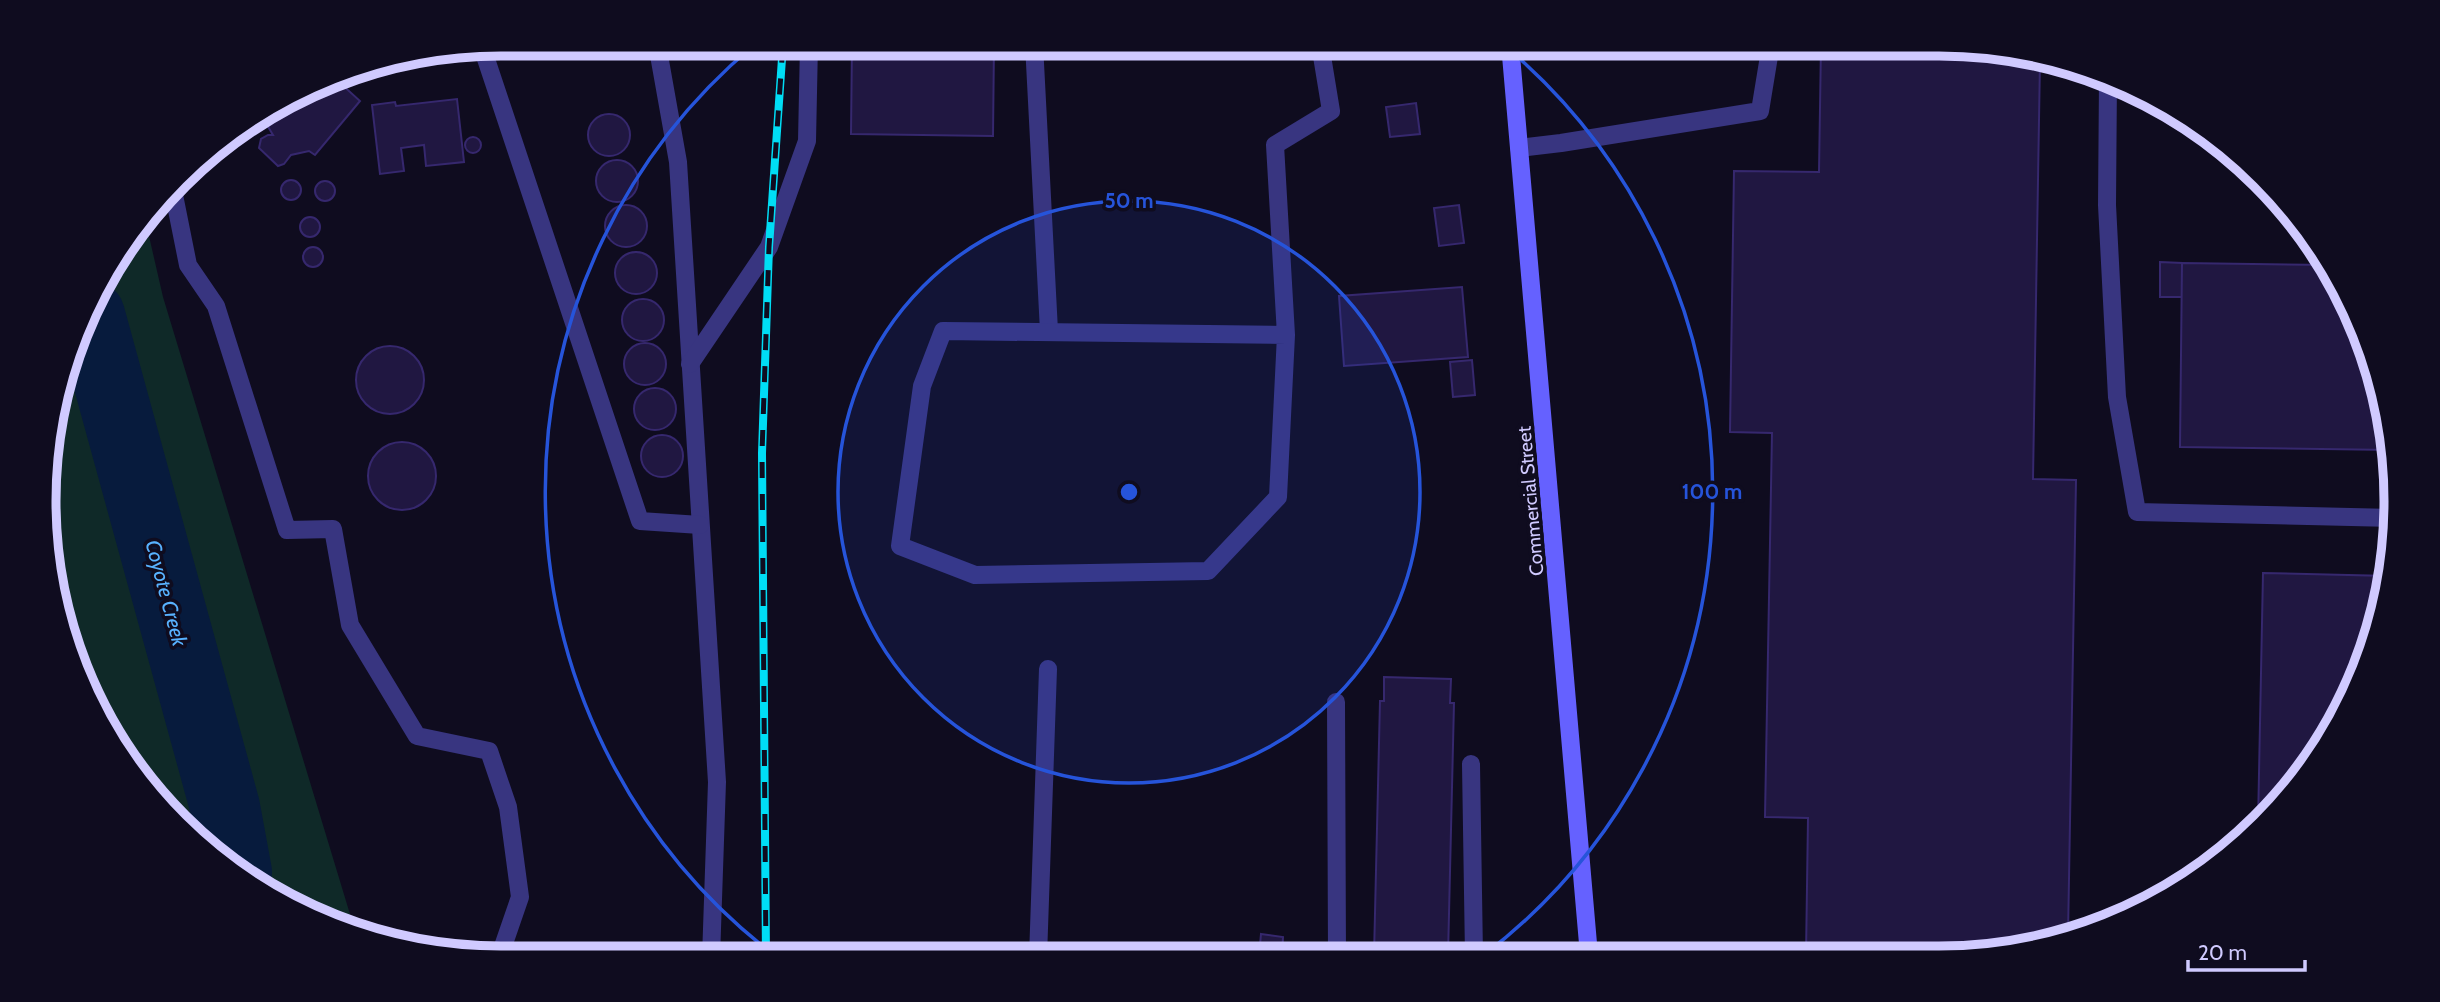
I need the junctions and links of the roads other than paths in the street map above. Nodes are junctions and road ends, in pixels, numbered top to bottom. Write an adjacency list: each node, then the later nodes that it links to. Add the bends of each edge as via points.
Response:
1 (659, 56): 13 (lane, via 678,162)
2 (809, 56): 13 (lane, via 807,141 769,247)
3 (1035, 56): 11 (lane)
4 (1322, 56): 12 (lane, via 1331,111 1275,145)
5 (1511, 56): 9 (main road, Commercial Street)
6 (1769, 56): 9 (lane, via 1760,111)
7 (485, 57): 15 (lane, via 640,521)
8 (2108, 90): 14 (lane, via 2117,397 2137,512)
9 (1519, 148): 24 (main road, Commercial Street)
10 (175, 198): 19 (lane, via 188,265 216,306 288,530 333,529 350,625 417,736 489,751 508,807 520,897)
11 (1049, 331): 12 (lane); 12 (lane, via 943,331 922,386 900,546 975,575 1208,570 1278,497)
12 (1286, 335)
13 (690, 364): 15 (lane)
14 (2383, 518)
15 (700, 525): 20 (lane, via 717,782)
16 (1048, 669): 21 (lane)
17 (1336, 702): 22 (lane)
18 (1471, 764): 23 (lane)
19 (503, 946)
20 (711, 946)
21 (1038, 946)
22 (1337, 946)
23 (1474, 946)
24 (1587, 946)

